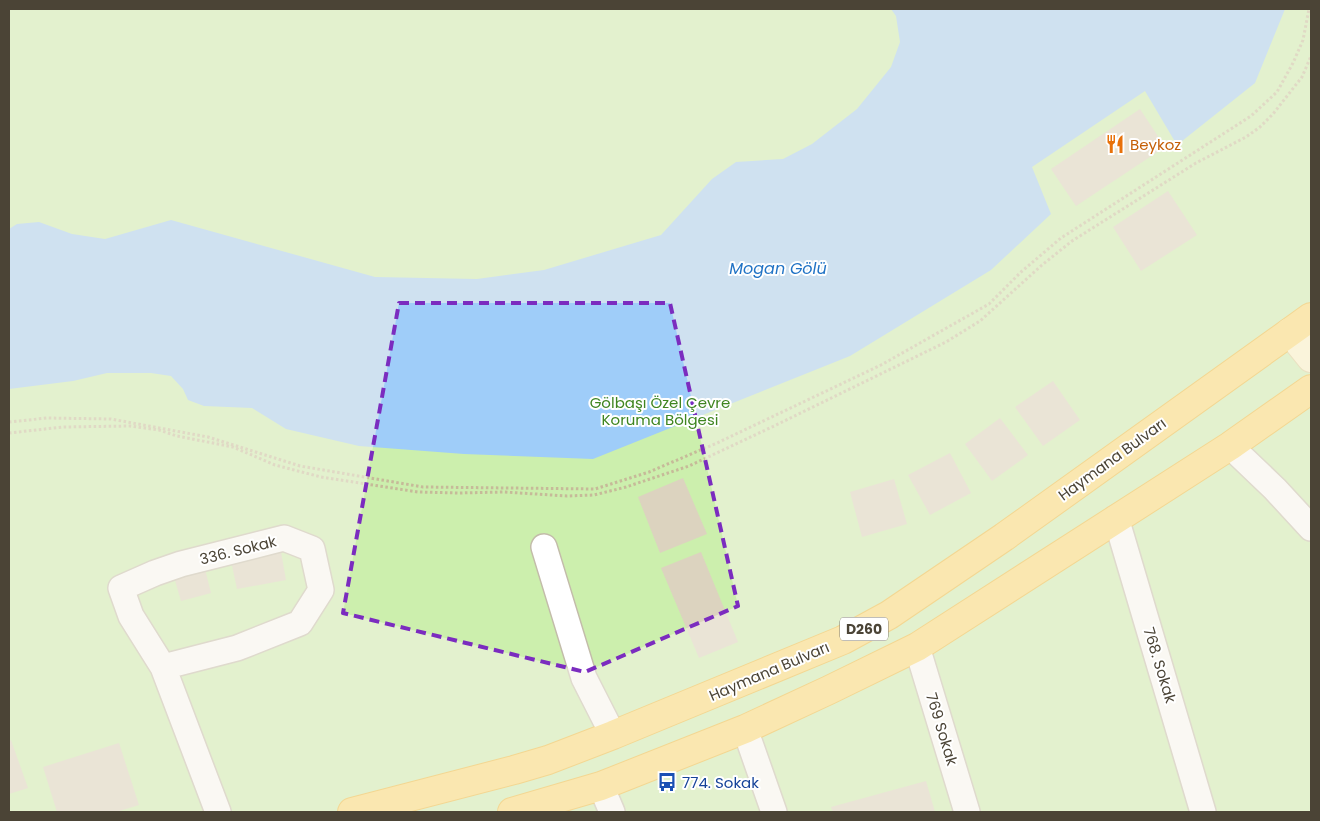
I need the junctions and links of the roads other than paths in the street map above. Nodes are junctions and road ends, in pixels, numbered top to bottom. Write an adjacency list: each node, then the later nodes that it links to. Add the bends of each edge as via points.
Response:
1 (1301, 324): 2 (main road); 11 (highway, Haymana Bulvarı / D260, via 890,615 843,640)
2 (1311, 358)
3 (1311, 389): 4 (highway, D260)
4 (1230, 446): 5 (highway, D260); 6 (street)
5 (1116, 518): 8 (highway, D260); 19 (street, 768. Sokak)
6 (1311, 528)
7 (544, 547): 11 (street, via 584,678)
8 (917, 647): 10 (highway, D260); 18 (street, 769 Sokak)
9 (163, 668): 9 (street, 336. Sokak, via 131,616 121,588 181,564 284,538 312,549 321,590 300,623 237,648); 13 (street, 336. Sokak)
10 (745, 729): 12 (highway, D260); 17 (street)
11 (613, 736): 14 (highway, Haymana Bulvarı / D260, via 514,770)
12 (601, 786): 15 (highway, D260); 16 (street)
13 (218, 812)
14 (352, 812)
15 (512, 812)
16 (612, 812)
17 (774, 812)
18 (967, 812)
19 (1203, 812)

